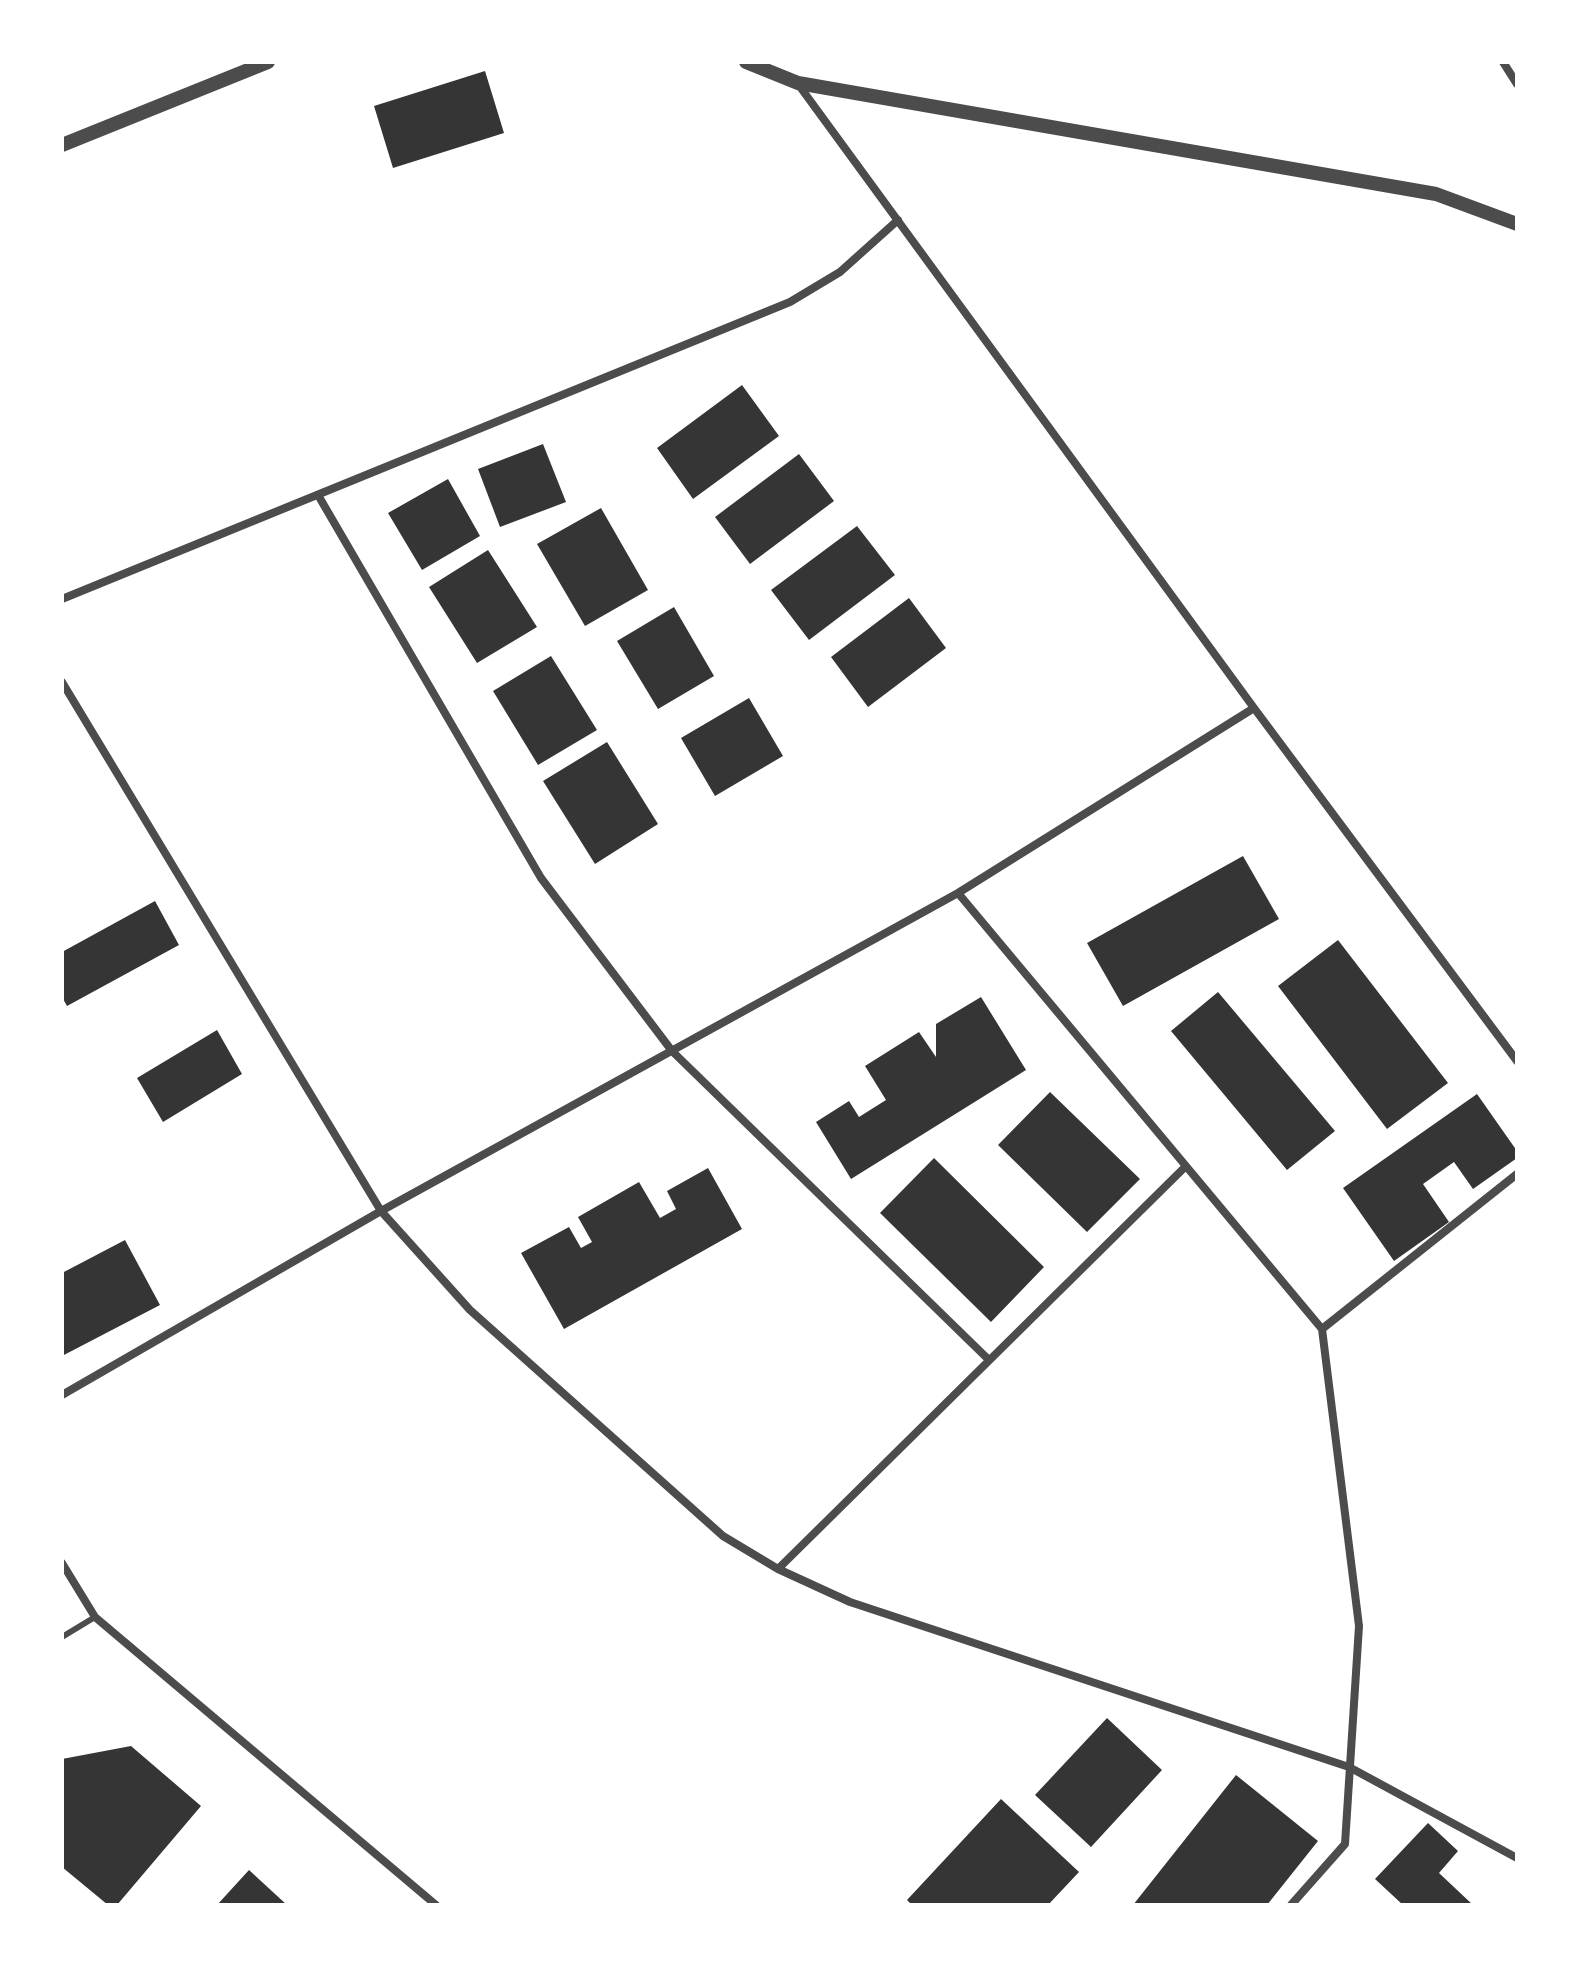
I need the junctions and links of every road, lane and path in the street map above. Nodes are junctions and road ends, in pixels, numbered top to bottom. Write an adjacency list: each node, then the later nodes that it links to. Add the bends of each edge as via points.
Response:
1 (268, 62): 6 (street)
2 (746, 62): 4 (street)
3 (1503, 62): 5 (street)
4 (798, 83): 7 (street); 8 (street, via 1436,194)
5 (1517, 84)
6 (62, 145)
7 (898, 220): 9 (street, via 840,272 790,302); 12 (street)
8 (1517, 224)
9 (318, 495): 10 (street); 14 (street, via 541,878)
10 (62, 599)
11 (62, 682): 18 (street)
12 (1254, 708): 13 (street); 15 (street)
13 (958, 893): 14 (street); 16 (street)
14 (672, 1051): 18 (street); 20 (street)
15 (1517, 1061)
16 (1186, 1166): 19 (street); 20 (street)
17 (1517, 1174): 19 (street)
18 (381, 1211): 21 (street); 23 (street, via 470,1310 723,1536)
19 (1322, 1329): 26 (street, via 1359,1626)
20 (989, 1360): 23 (street)
21 (62, 1395)
22 (62, 1563): 24 (street)
23 (778, 1569): 26 (street, via 850,1602)
24 (95, 1617): 25 (lane); 28 (street)
25 (62, 1637)
26 (1349, 1767): 27 (street); 31 (street, via 1345,1844)
27 (1517, 1858)
28 (427, 1897): 29 (street); 30 (street)
29 (419, 1905)
30 (436, 1905)
31 (1291, 1905)

